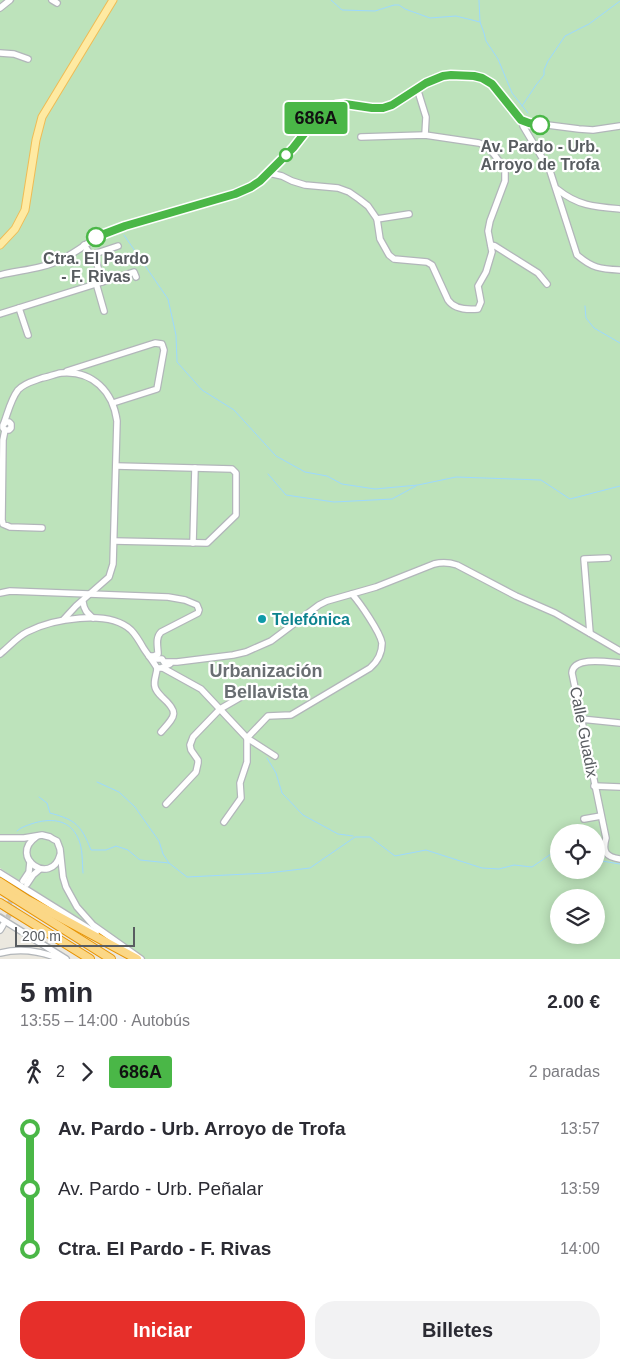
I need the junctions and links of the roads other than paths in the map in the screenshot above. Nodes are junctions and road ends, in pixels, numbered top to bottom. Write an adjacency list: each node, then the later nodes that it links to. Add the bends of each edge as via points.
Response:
1 (10, 0): 3 (street)
2 (114, 0): 15 (main road, via 42,118)
3 (0, 8)
4 (0, 53): 5 (street)
5 (28, 59)
6 (417, 88): 7 (street, via 443,76 459,74 482,78 492,84); 9 (street, via 426,117); 11 (street, via 383,108 345,104 328,107)
7 (524, 122): 8 (street, via 592,130); 14 (street, via 523,126)
8 (620, 126)
9 (425, 135): 10 (street); 23 (street, via 484,145 505,170 505,181 490,221)
10 (361, 137)
11 (275, 166): 12 (street); 13 (street)
12 (268, 173): 13 (street); 20 (street, via 251,187 235,194)
13 (282, 176): 18 (street, via 305,185 349,192 368,206)
14 (557, 189): 16 (street, via 589,206); 27 (street, via 577,255 588,264)
15 (27, 201): 19 (main road, via 12,226); 21 (main road, via 18,224)
16 (620, 209)
17 (409, 214): 18 (street)
18 (377, 219): 23 (street, via 380,239 389,255 394,259 432,265 448,300 456,307 478,307 481,300 478,286 486,272)
19 (0, 238)
20 (94, 238): 22 (street); 26 (street)
21 (0, 245)
22 (84, 245): 25 (street); 26 (street)
23 (491, 245): 31 (street, via 538,273)
24 (118, 246): 26 (street)
25 (73, 253): 26 (street); 28 (street, via 50,264)
26 (90, 253): 30 (street, via 97,264)
27 (620, 270)
28 (1, 274)
29 (136, 276): 30 (street, via 134,272)
30 (99, 282): 32 (street); 33 (street)
31 (547, 284)
32 (19, 308): 34 (street); 35 (street)
33 (104, 311)
34 (0, 314)
35 (28, 335)
36 (85, 365): 37 (street); 38 (street); 39 (street, via 155,342 162,344 164,350 157,388)
37 (60, 373): 38 (street); 40 (street, via 25,384 13,398)
38 (84, 376): 39 (street, via 104,388)
39 (113, 403): 41 (street, via 118,421)
40 (5, 425): 43 (street, via 3,524)
41 (116, 466): 42 (street); 44 (street)
42 (195, 468): 45 (street); 45 (street, via 232,468 236,474 236,515 207,543)
43 (42, 528)
44 (114, 541): 45 (street); 48 (street, via 112,571)
45 (193, 543)
46 (608, 558): 55 (street, via 584,558)
47 (0, 593): 48 (street)
48 (90, 594): 50 (street); 58 (street, via 176,598 197,605 198,613 158,634)
49 (352, 594): 55 (street, via 434,564 449,563 556,613); 58 (street, via 319,605 271,641 246,652); 65 (street, via 380,638 378,659 291,715 268,716)
50 (83, 602): 51 (street); 52 (street, via 84,609); 54 (street)
51 (76, 606): 53 (street); 54 (street)
52 (93, 618): 54 (street); 58 (street, via 114,621 130,629)
53 (64, 619): 54 (street); 57 (street, via 26,632)
54 (78, 619)
55 (590, 633): 56 (street)
56 (620, 651)
57 (0, 654)
58 (158, 663): 61 (street, via 201,689); 64 (street, via 155,687 174,712)
59 (620, 663): 62 (street, Calle Guadix, via 585,661 572,669)
60 (255, 689): 61 (street)
61 (220, 710): 65 (street); 69 (street, via 191,742 191,750 198,760 196,772)
62 (581, 719): 63 (street); 67 (street, Calle Guadix)
63 (620, 723)
64 (160, 732)
65 (247, 738): 66 (street); 72 (street, via 241,798)
66 (275, 756)
67 (594, 786): 68 (street); 70 (street, Calle Guadix)
68 (620, 787)
69 (166, 804)
70 (601, 816): 71 (street); 76 (street, Calle Guadix, via 606,838 604,851)
71 (584, 819)
72 (224, 822)
73 (38, 836): 74 (street); 75 (street, via 54,839); 77 (street, via 30,842 27,850)
74 (0, 838)
75 (60, 853): 78 (street, via 55,864); 89 (street, via 63,877 76,907)
76 (620, 858)
77 (30, 862): 78 (street); 78 (street, via 25,883)
78 (40, 868)
79 (0, 873): 89 (street)
80 (0, 882): 89 (highway)
81 (0, 889): 88 (highway)
82 (0, 903): 87 (highway)
83 (0, 918): 86 (street)
84 (0, 953): 85 (street, via 29,951)
85 (60, 959)
86 (66, 959)
87 (90, 959)
88 (111, 959)
89 (139, 959)

